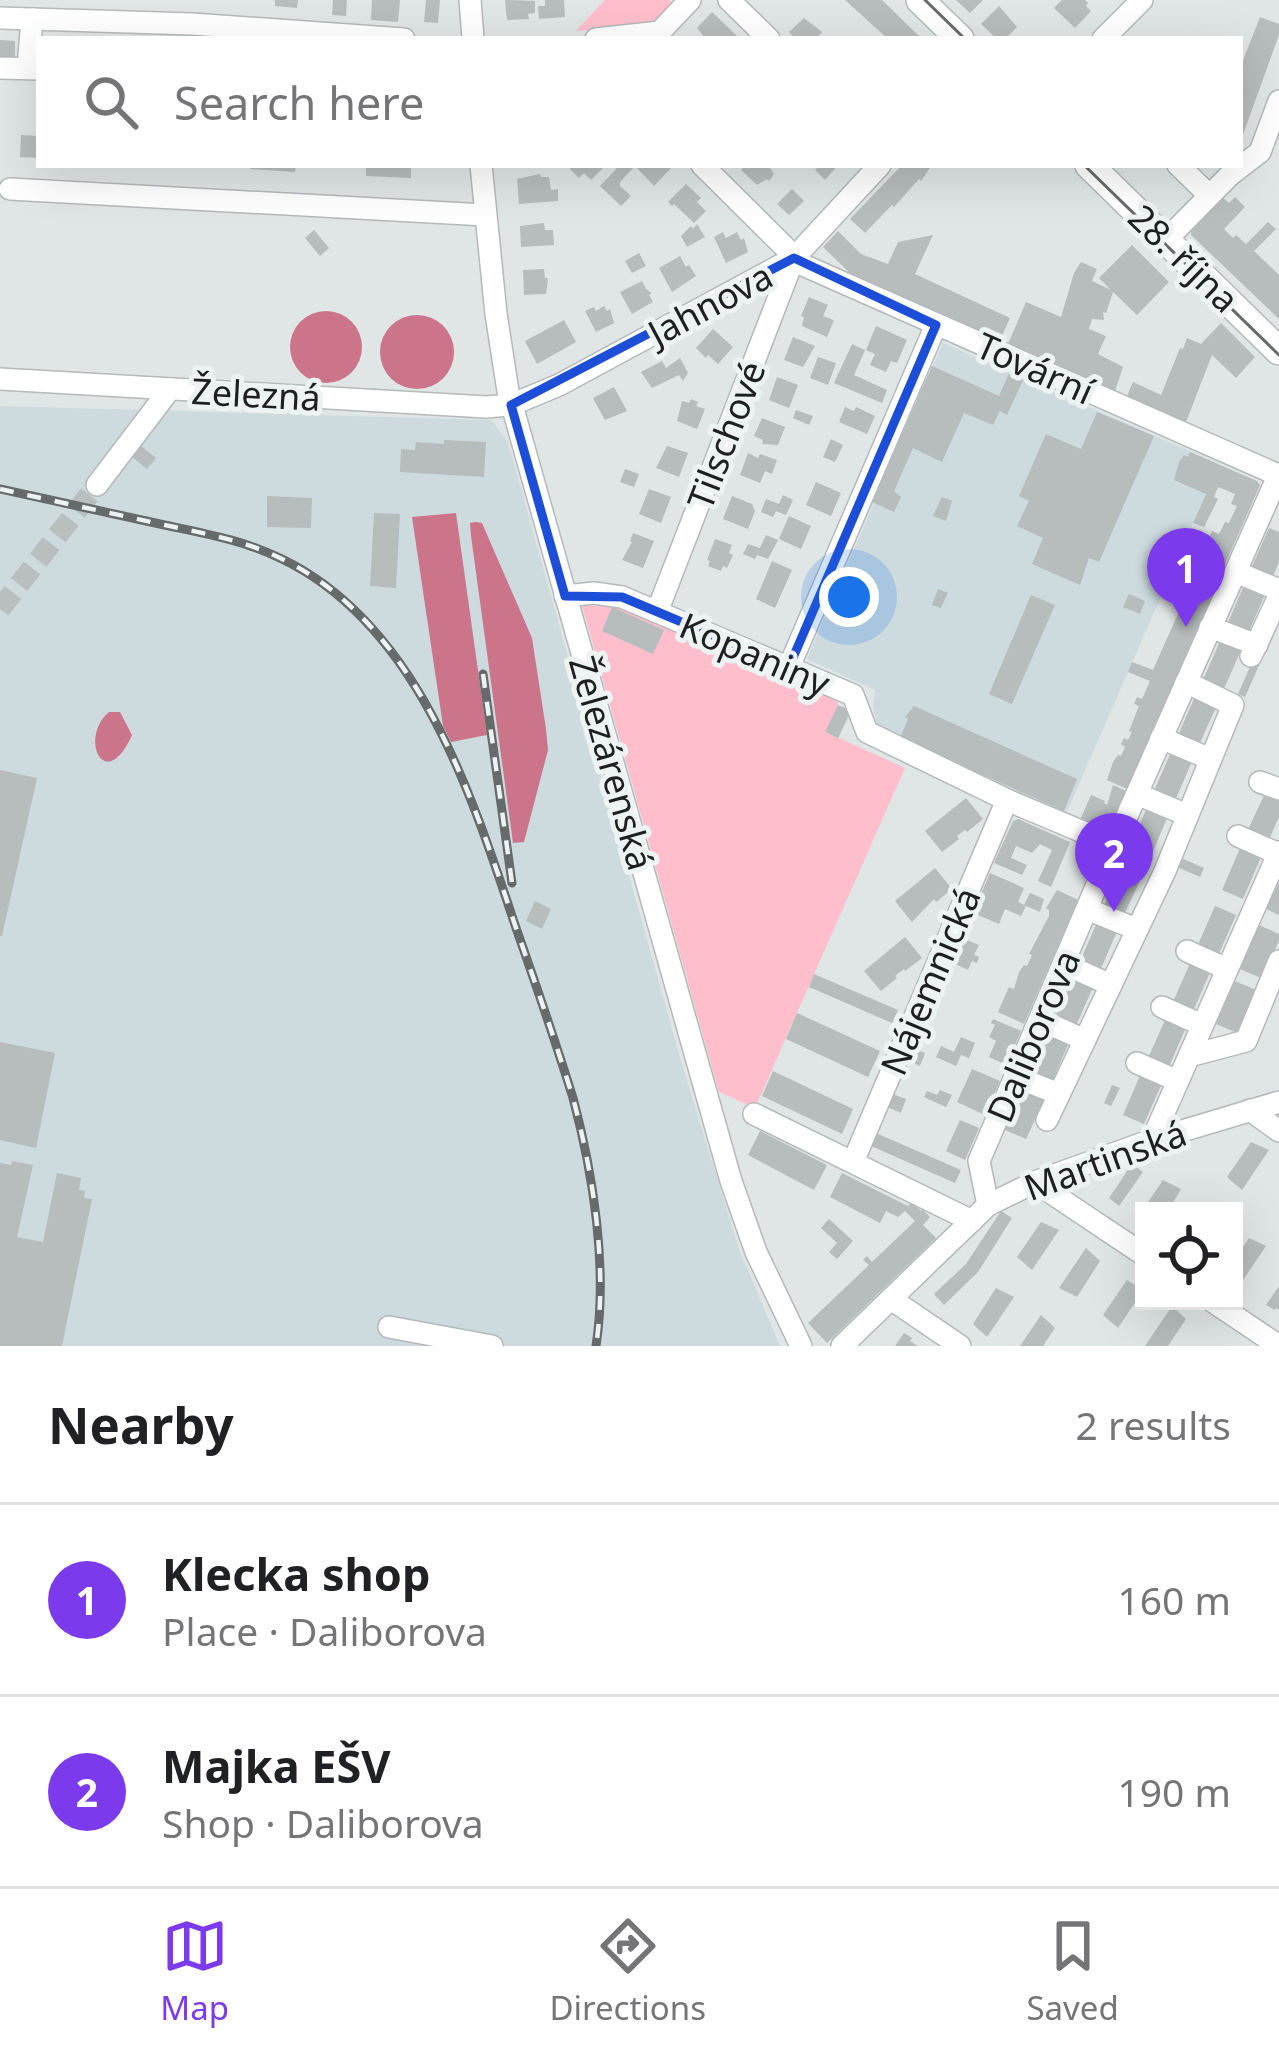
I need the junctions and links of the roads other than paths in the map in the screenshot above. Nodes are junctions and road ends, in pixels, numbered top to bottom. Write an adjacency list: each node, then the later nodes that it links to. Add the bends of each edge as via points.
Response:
1 (470, 0): 10 (street)
2 (688, 0): 11 (street)
3 (730, 0): 12 (street)
4 (920, 0): 13 (main road)
5 (1142, 0): 14 (street)
6 (0, 18): 7 (street)
7 (32, 19): 8 (street); 16 (street)
8 (191, 32): 9 (street)
9 (313, 36)
10 (472, 36)
11 (656, 36)
12 (766, 36)
13 (957, 36)
14 (1106, 36)
15 (0, 68): 16 (street)
16 (34, 69)
17 (1279, 101): 18 (street, via 1260,152)
18 (1243, 165)
19 (481, 168): 27 (street, Železárenská)
20 (705, 168): 29 (street, Tovární)
21 (877, 168): 29 (street, Jahnova)
22 (1092, 168): 28 (main road, 28. října)
23 (1181, 168): 26 (street)
24 (1239, 168): 26 (street)
25 (10, 189): 27 (street)
26 (1209, 195): 28 (street)
27 (484, 215): 34 (street, Železárenská)
28 (1166, 240): 31 (main road, 28. října)
29 (794, 258): 30 (street, Tovární); 34 (street, Jahnova); 41 (street, Tilschové)
30 (936, 325): 35 (street, Tovární); 43 (street)
31 (1279, 351)
32 (0, 380): 33 (street, Železná)
33 (170, 389): 34 (street, Železná); 36 (street)
34 (512, 405): 40 (street, Železárenská)
35 (1279, 475): 37 (street, Daliborova)
36 (97, 485)
37 (1269, 522): 38 (street, Daliborova)
38 (1235, 572): 39 (street); 42 (street, Daliborova)
39 (1279, 593): 42 (street, via 1254,651)
40 (566, 596): 41 (street, Kopaniny, via 612,595); 83 (street, Železárenská, via 731,1181)
41 (657, 612): 43 (street, Kopaniny)
42 (1210, 627): 44 (street, Daliborova)
43 (789, 667): 48 (street, Kopaniny, via 853,695 867,732)
44 (1186, 682): 45 (street, Daliborova); 46 (street, via 1233,705)
45 (1161, 738): 46 (street); 47 (street, Daliborova)
46 (1210, 758): 49 (street)
47 (1137, 794): 49 (street); 51 (street, Daliborova)
48 (1007, 800): 51 (street, Kopaniny); 75 (street, Nájemnická)
49 (1187, 815): 54 (street)
50 (1238, 836): 52 (street)
51 (1114, 845): 53 (street, Daliborova)
52 (1279, 853): 58 (street)
53 (1087, 909): 54 (street); 57 (street, Daliborova)
54 (1136, 929): 59 (street)
55 (1186, 951): 58 (street)
56 (1279, 962): 64 (street, via 1246,1041)
57 (1064, 964): 59 (street); 61 (street, Daliborova)
58 (1227, 969): 62 (street)
59 (1111, 985): 63 (street)
60 (1162, 1007): 62 (street)
61 (1040, 1020): 63 (street); 66 (street, Daliborova)
62 (1202, 1025): 64 (street)
63 (1085, 1040): 68 (street)
64 (1189, 1056): 67 (street)
65 (1137, 1063): 67 (street)
66 (1016, 1077): 68 (street); 77 (street, Daliborova, via 979,1161)
67 (1178, 1081): 74 (street)
68 (1059, 1094): 72 (street)
69 (1279, 1102): 70 (street, Martinská)
70 (1250, 1110): 73 (street); 74 (street, Martinská)
71 (754, 1114): 75 (street)
72 (1047, 1120)
73 (1279, 1131)
74 (1152, 1140): 76 (street, Martinská)
75 (854, 1162): 77 (street)
76 (1036, 1182): 77 (street, Martinská); 78 (street)
77 (980, 1213): 79 (street, Martinská)
78 (1135, 1249)
79 (892, 1299): 84 (street, Martinská); 85 (street)
80 (1225, 1310): 86 (street)
81 (389, 1327): 82 (street)
82 (492, 1346)
83 (801, 1346)
84 (842, 1346)
85 (960, 1346)
86 (1279, 1346)

